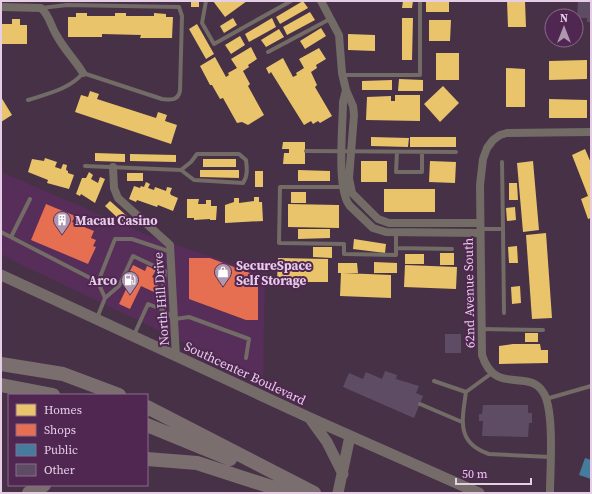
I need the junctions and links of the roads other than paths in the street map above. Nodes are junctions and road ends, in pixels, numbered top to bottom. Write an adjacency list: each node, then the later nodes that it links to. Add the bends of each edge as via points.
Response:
1 (206, 1): 2 (lane, via 202,23 214,44)
2 (291, 1)
3 (321, 1): 7 (street)
4 (420, 1): 10 (lane, via 420,75)
5 (1, 7): 6 (street)
6 (41, 8): 9 (street, via 46,12 57,37); 9 (lane, via 67,4 175,6 181,10 179,96 162,99)
7 (330, 19): 8 (lane); 10 (street, via 339,35)
8 (268, 52)
9 (83, 73): 12 (lane, via 77,81 53,93)
10 (342, 75): 11 (street)
11 (346, 90): 15 (street, via 343,102); 16 (street, via 354,115)
12 (28, 100)
13 (591, 132): 28 (street, 62nd Avenue South, via 507,133 493,140 487,148 481,171)
14 (306, 151): 15 (lane)
15 (342, 151): 16 (lane); 24 (street)
16 (351, 151): 17 (lane); 25 (street)
17 (397, 152): 18 (lane); 18 (lane, via 396,172 422,172)
18 (422, 152): 19 (lane)
19 (456, 152)
20 (502, 162): 29 (lane)
21 (86, 166): 22 (lane)
22 (113, 167): 23 (lane); 35 (street, North Hill Drive, via 114,188 118,198 170,245)
23 (181, 170): 23 (lane, via 194,180 243,183 247,178 248,168 246,160 240,154 197,154)
24 (342, 187): 25 (lane); 31 (street, via 346,202 373,228); 33 (lane, via 280,187 279,243 344,244 344,254 396,255)
25 (351, 188): 27 (street, via 357,199 378,219)
26 (30, 199): 32 (lane)
27 (396, 223): 28 (street); 31 (lane)
28 (480, 229): 29 (lane); 31 (street); 43 (street, 62nd Avenue South)
29 (503, 229): 40 (lane)
30 (1, 232): 32 (lane)
31 (396, 232): 33 (lane)
32 (11, 237): 37 (lane)
33 (396, 248): 34 (lane)
34 (452, 249)
35 (171, 252): 37 (lane, via 132,239 116,239); 42 (street, North Hill Drive)
36 (1, 276): 41 (main road, Southcenter Boulevard)
37 (98, 282): 38 (lane)
38 (105, 298): 39 (lane, via 119,286 133,256 165,271); 41 (lane)
39 (161, 309): 42 (lane); 45 (lane, via 148,304)
40 (504, 313)
41 (96, 319): 45 (main road, Southcenter Boulevard)
42 (175, 319): 46 (street, North Hill Drive); 47 (lane, via 189,317 249,339)
43 (481, 329): 44 (lane); 49 (street, 62nd Avenue South, via 482,355)
44 (543, 330)
45 (134, 336): 46 (main road, Southcenter Boulevard)
46 (176, 357): 59 (main road, Southcenter Boulevard)
47 (246, 358)
48 (1, 364): 55 (highway, via 64,374)
49 (492, 373): 53 (lane); 56 (street, via 505,380 532,383 541,389)
50 (434, 381): 53 (lane)
51 (1, 385): 54 (highway)
52 (591, 386): 56 (lane)
53 (466, 392): 60 (lane)
54 (48, 394)
55 (116, 394)
56 (546, 398): 63 (street)
57 (420, 404): 60 (lane)
58 (148, 408): 69 (highway)
59 (310, 418): 62 (main road, Southcenter Boulevard); 65 (main road, via 327,442)
60 (462, 422): 63 (lane, via 466,437 481,451 489,454)
61 (148, 425): 69 (highway)
62 (350, 436): 65 (main road); 71 (main road, Southcenter Boulevard)
63 (550, 457): 72 (street)
64 (148, 459): 68 (highway, via 196,463)
65 (342, 474): 70 (main road)
66 (42, 486): 67 (highway)
67 (29, 493)
68 (290, 493)
69 (314, 493)
70 (338, 493)
71 (479, 493)
72 (550, 493)

